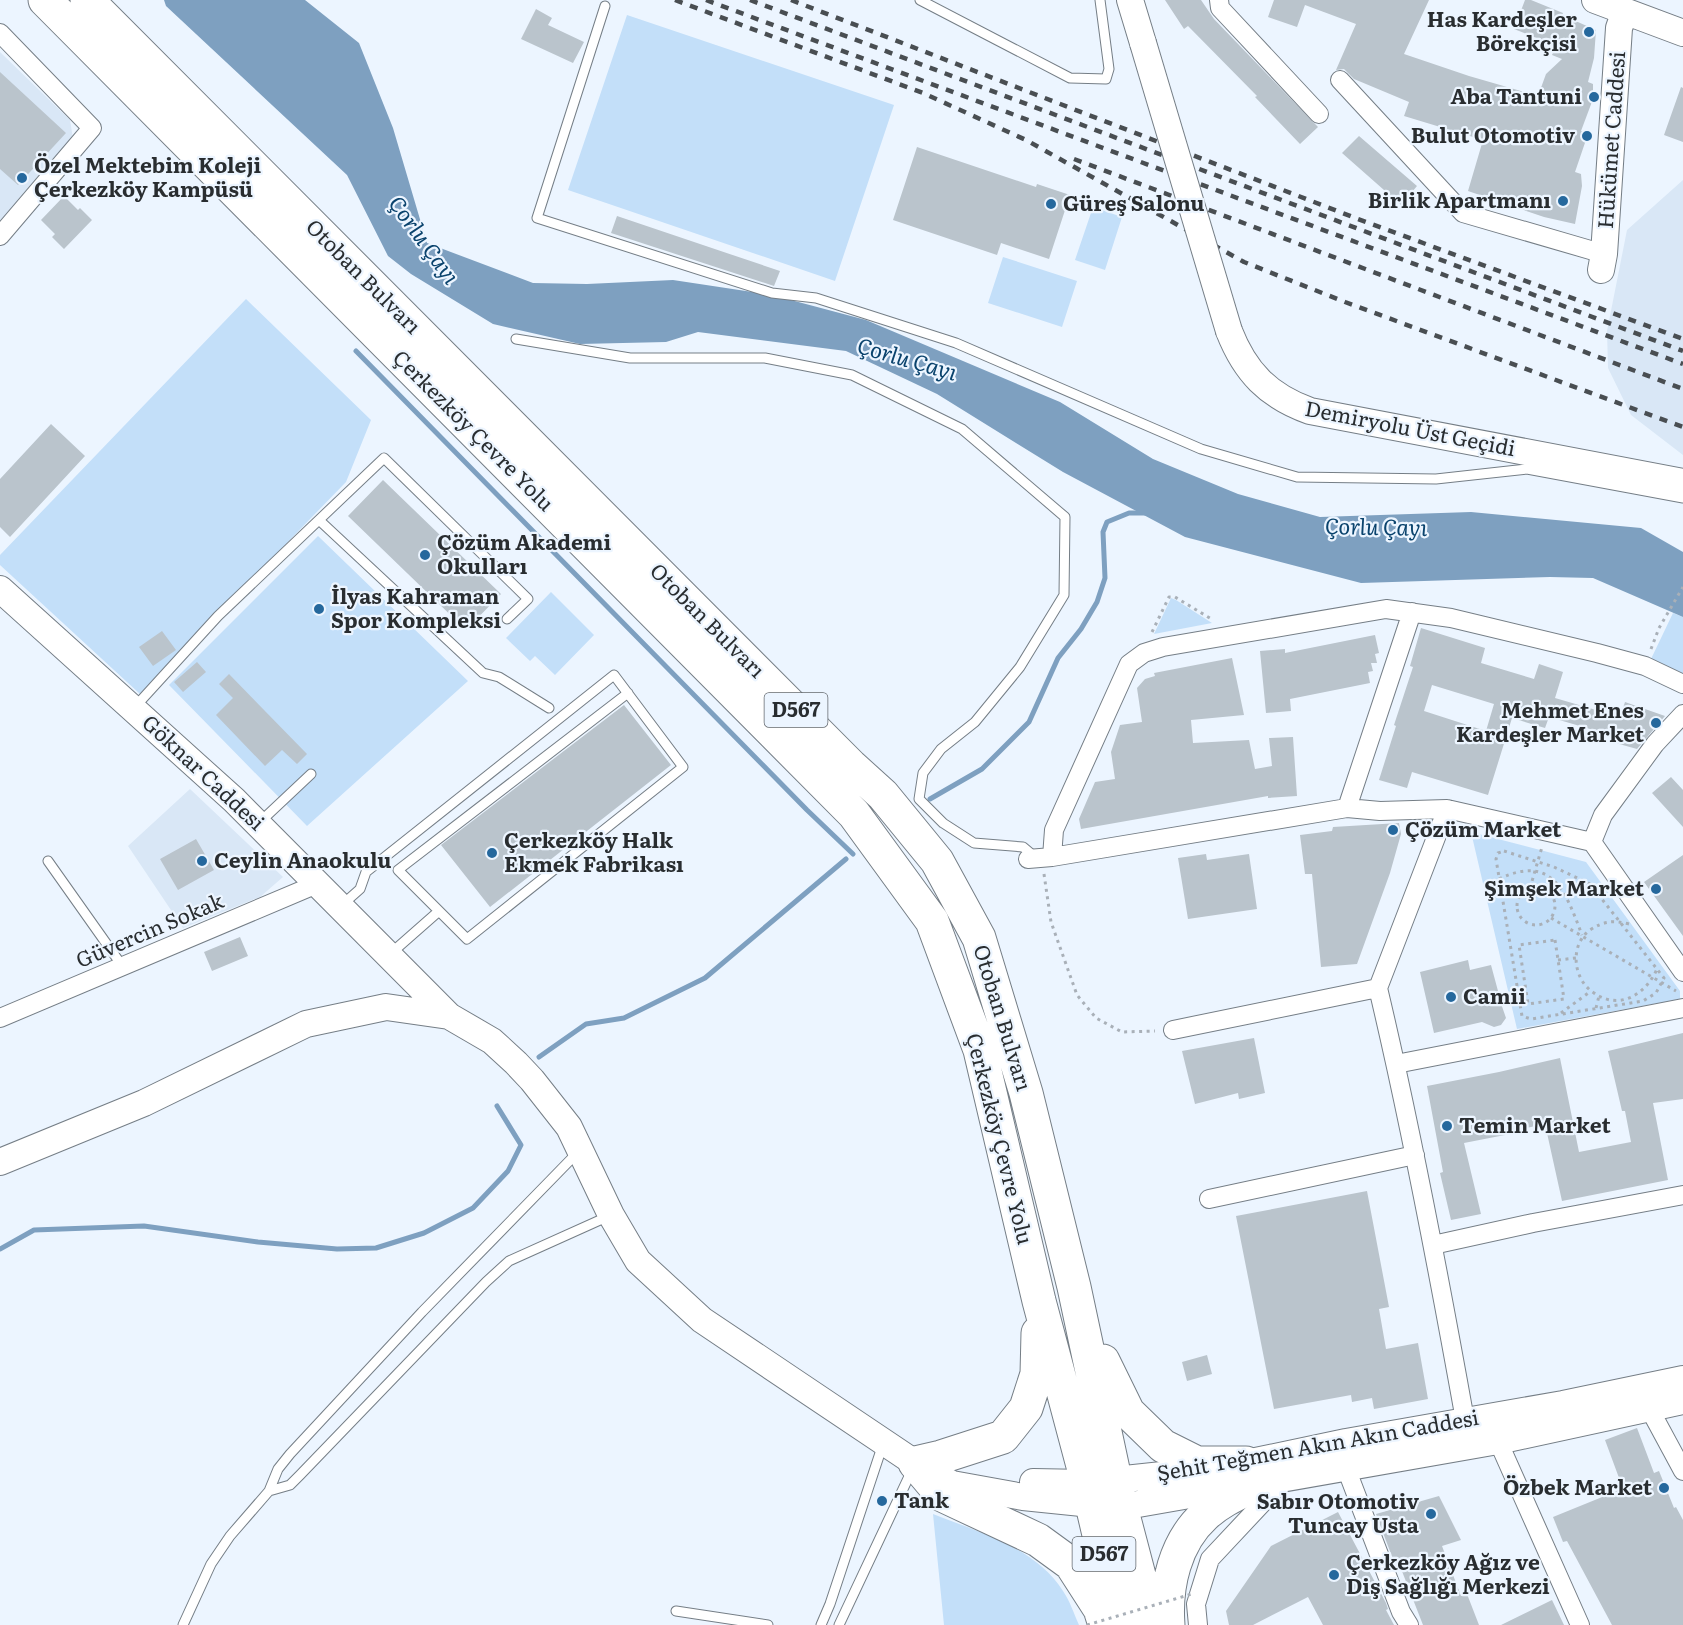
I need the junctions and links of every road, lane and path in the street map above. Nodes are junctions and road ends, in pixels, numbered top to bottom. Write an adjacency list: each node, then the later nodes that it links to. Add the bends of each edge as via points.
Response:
1 (45, 0): 78 (highway, Çerkezköy Çevre Yolu / D567, via 854,814 932,921 980,1050)
2 (87, 0): 77 (highway, Otoban Bulvarı / D567, via 883,795 937,861 979,938 1026,1093)
3 (920, 0): 4 (lane, via 1070,78 1106,79 1109,69)
4 (1101, 0)
5 (1130, 0): 17 (main road, Demiryolu Üst Geçidi, bridge, via 1229,331 1237,352 1263,385 1276,396 1310,411)
6 (1219, 0): 13 (street, via 1220,8)
7 (1594, 0): 9 (main road)
8 (605, 6): 18 (lane, via 537,218 772,293 816,298 956,343 1202,449 1297,477 1436,479 1527,469)
9 (1625, 11): 10 (main road); 15 (main road, Hükümet Caddesi, via 1619,28)
10 (1682, 29)
11 (0, 33): 14 (street, via 92,128)
12 (1340, 80): 15 (street, via 1463,213)
13 (1319, 114)
14 (0, 236)
15 (1602, 262)
16 (516, 339): 38 (lane, via 630,358 765,358 852,375 962,429 1065,517 1064,595 1020,667 975,722 941,749 923,772 919,799 944,824 974,843 1023,847)
17 (1683, 482)
18 (1683, 498)
19 (319, 520): 23 (lane, via 384,458 528,598); 29 (lane, via 218,616); 30 (lane, via 483,674 500,677)
20 (1683, 587): 26 (path, via 1659,628)
21 (0, 589): 29 (main road, Göknar Caddesi)
22 (1412, 612): 26 (street); 33 (street); 38 (street, via 1386,609 1144,653 1129,664)
23 (507, 619)
24 (1220, 624): 25 (path, via 1169,597)
25 (1149, 637)
26 (1645, 666): 27 (street)
27 (1683, 684)
28 (628, 693): 45 (lane, via 614,675 366,872 360,889); 46 (lane, via 398,870); 46 (lane, via 683,767 468,939)
29 (134, 708): 35 (main road, Göknar Caddesi)
30 (549, 708)
31 (1683, 714): 36 (street, via 1655,744 1603,815)
32 (311, 774): 35 (lane)
33 (1347, 808): 34 (street); 38 (street)
34 (1447, 808): 36 (street); 60 (street)
35 (258, 824): 43 (main road, Göknar Caddesi)
36 (1592, 842): 57 (street)
37 (1542, 845): 40 (path)
38 (1039, 858): 68 (path, via 1051,922 1077,995 1096,1018 1122,1032)
39 (48, 861): 55 (lane)
40 (1538, 861): 41 (path); 42 (path, via 1501,851 1496,859); 48 (path, via 1590,884)
41 (1535, 871): 42 (path, via 1521,871); 44 (path); 50 (path, via 1566,894)
42 (1499, 879): 65 (path, via 1522,1016 1531,1019)
43 (317, 884): 45 (main road, Göknar Caddesi); 55 (street, Güvercin Sokak)
44 (1530, 888): 47 (path, via 1539,887 1550,894 1555,905); 47 (path, via 1518,900 1518,913 1533,925)
45 (340, 907): 51 (main road, Göknar Caddesi)
46 (440, 911): 51 (lane)
47 (1551, 918): 50 (path)
48 (1620, 921): 49 (path); 50 (path, via 1609,920); 56 (path)
49 (1636, 926)
50 (1582, 937): 52 (path); 58 (path)
51 (389, 956): 66 (main road, Göknar Caddesi)
52 (1576, 958): 54 (path); 61 (path, via 1582,981)
53 (1660, 959): 56 (path)
54 (1558, 960): 54 (path, via 1555,939 1519,945 1528,1004 1564,999)
55 (123, 967): 67 (street, Güvercin Sokak)
56 (1657, 968): 58 (path); 59 (path, via 1664,978)
57 (1683, 972)
58 (1653, 977): 59 (path); 62 (path, via 1635,996 1620,1000)
59 (1662, 982): 63 (path); 64 (path, via 1656,993 1643,1001)
60 (1378, 988): 68 (street); 69 (street)
61 (1591, 990): 62 (path); 65 (path)
62 (1599, 996): 64 (path)
63 (1682, 1001): 69 (street)
64 (1596, 1009): 65 (path)
65 (1560, 1014)
66 (449, 1016): 70 (main road, via 492,1041 516,1063 569,1127); 72 (main road, via 386,1007 306,1024 144,1103)
67 (0, 1018)
68 (1173, 1030)
69 (1396, 1064): 71 (street)
70 (580, 1150): 75 (main road); 89 (lane, via 290,1454 278,1469)
71 (1415, 1155): 74 (street); 76 (street)
72 (0, 1162)
73 (1683, 1195): 76 (street)
74 (1209, 1199)
75 (611, 1215): 84 (main road, via 639,1261 702,1320); 89 (lane, via 509,1261 290,1485)
76 (1433, 1245): 82 (street)
77 (1074, 1287): 88 (highway, via 1109,1376 1128,1412 1163,1446 1197,1463); 90 (highway, Otoban Bulvarı / D567)
78 (1039, 1301): 85 (highway, via 1037,1374 1026,1408 1003,1437); 90 (highway, Çerkezköy Çevre Yolu / D567)
79 (1683, 1379): 82 (main road, Şehit Teğmen Akın Akın Caddesi)
80 (1683, 1401): 81 (main road, Şehit Teğmen Akın Akın Caddesi)
81 (1649, 1408): 83 (main road, Şehit Teğmen Akın Akın Caddesi); 87 (street)
82 (1465, 1420): 88 (main road, Şehit Teğmen Akın Akın Caddesi, via 1346,1442)
83 (1498, 1441): 86 (main road, Şehit Teğmen Akın Akın Caddesi); 104 (street)
84 (883, 1442): 85 (main road); 95 (lane)
85 (915, 1463): 90 (main road, Şehit Teğmen Akın Akın Caddesi); 96 (lane); 98 (highway, via 942,1495 1038,1540 1071,1564 1100,1609)
86 (1346, 1468): 88 (main road, Şehit Teğmen Akın Akın Caddesi); 103 (street)
87 (1683, 1471)
88 (1263, 1476): 90 (main road, Şehit Teğmen Akın Akın Caddesi); 101 (highway, via 1204,1515 1188,1537 1169,1579); 102 (street, via 1210,1559 1196,1604)
89 (269, 1491): 93 (lane, via 211,1564)
90 (1104, 1494): 99 (highway, Otoban Bulvarı / D567); 100 (highway, Otoban Bulvarı / D567)
91 (1192, 1594): 97 (path, bridge)
92 (676, 1611): 94 (lane)
93 (183, 1625)
94 (768, 1625)
95 (821, 1625)
96 (839, 1625)
97 (1087, 1625)
98 (1105, 1625)
99 (1120, 1625)
100 (1152, 1625)
101 (1168, 1625)
102 (1198, 1625)
103 (1409, 1625)
104 (1580, 1625)

